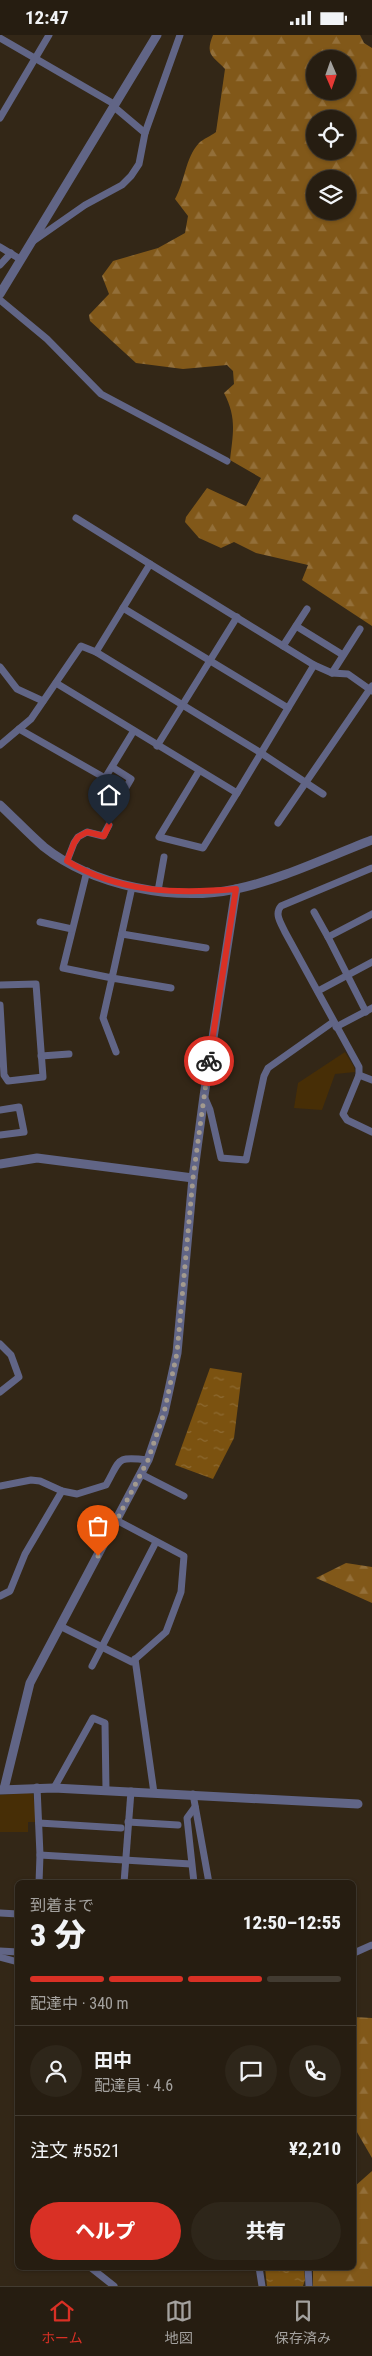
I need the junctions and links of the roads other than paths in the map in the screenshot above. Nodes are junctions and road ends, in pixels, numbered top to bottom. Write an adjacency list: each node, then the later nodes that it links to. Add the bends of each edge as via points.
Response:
1 (49, 35): 5 (street)
2 (157, 35): 6 (street)
3 (180, 35): 8 (street)
4 (0, 38): 5 (street)
5 (35, 59): 6 (street); 7 (street)
6 (114, 105): 8 (street); 9 (street)
7 (0, 118)
8 (145, 133): 9 (street, via 139,164 122,185 85,205)
9 (31, 242): 12 (street)
10 (0, 247): 11 (street)
11 (11, 253): 12 (street); 13 (street)
12 (20, 259): 14 (street)
13 (0, 265)
14 (0, 294)
15 (0, 300): 16 (street, via 47,339 101,394)
16 (228, 461)
17 (76, 518): 18 (street)
18 (150, 564): 19 (street); 21 (street)
19 (123, 608): 25 (street); 27 (street)
20 (307, 609): 22 (street)
21 (237, 617): 24 (street); 27 (street)
22 (296, 626): 24 (street); 26 (street)
23 (360, 629): 26 (street)
24 (283, 646): 28 (street)
25 (96, 652): 31 (street, via 81,646); 34 (street)
26 (344, 655): 30 (street)
27 (210, 661): 34 (street); 35 (street)
28 (314, 665): 30 (street); 35 (street)
29 (0, 667): 33 (street, via 17,689)
30 (332, 673): 32 (street, via 348,674)
31 (56, 683): 33 (street); 37 (street)
32 (371, 689): 43 (street)
33 (42, 701): 36 (street)
34 (183, 705): 39 (street); 40 (street)
35 (288, 708): 40 (street)
36 (20, 729): 38 (street); 41 (street, via 105,778)
37 (133, 732): 39 (street); 41 (street)
38 (0, 745)
39 (157, 746): 42 (street)
40 (261, 753): 43 (street); 44 (street)
41 (112, 767): 46 (street, via 131,779)
42 (199, 771): 44 (street); 44 (street, via 159,837 203,848)
43 (306, 782): 45 (street); 48 (street)
44 (237, 793)
45 (323, 794)
46 (121, 796)
47 (0, 805): 52 (street, via 45,847)
48 (278, 823)
49 (109, 825): 52 (street, via 104,836 87,832 78,837)
50 (372, 840): 56 (street)
51 (164, 857): 57 (street)
52 (67, 861): 54 (street)
53 (372, 868): 70 (street, via 278,910 285,932)
54 (86, 871): 55 (street); 61 (street)
55 (132, 887): 57 (street); 62 (street)
56 (236, 889): 57 (street, via 197,893); 79 (street)
57 (158, 891)
58 (314, 912): 63 (street)
59 (372, 914): 63 (street)
60 (40, 922): 61 (street)
61 (72, 929): 67 (street, via 63,968)
62 (122, 934): 64 (street); 67 (street)
63 (328, 937): 66 (street)
64 (206, 948)
65 (372, 962): 66 (street)
66 (347, 975): 70 (street); 72 (street)
67 (112, 978): 69 (street); 74 (street, via 103,1017)
68 (0, 985): 76 (street, via 36,984)
69 (171, 988)
70 (318, 991): 73 (street)
71 (0, 1005): 76 (street, via 4,1075 8,1081 43,1077)
72 (369, 1010): 73 (street)
73 (334, 1025): 77 (street, via 359,1067); 79 (street, via 268,1068 246,1160 221,1158)
74 (116, 1052)
75 (69, 1054): 76 (street)
76 (41, 1057)
77 (359, 1075): 78 (street); 81 (street, via 343,1114 347,1120)
78 (372, 1081)
79 (204, 1096): 84 (street)
80 (0, 1110): 82 (street, via 19,1107 24,1132)
81 (372, 1132)
82 (0, 1135)
83 (0, 1164): 84 (street, via 37,1158)
84 (193, 1178): 87 (street, via 177,1353 164,1413)
85 (1, 1347): 86 (street, via 11,1355 19,1377)
86 (0, 1392)
87 (148, 1460): 88 (street); 90 (street, via 127,1458 117,1462 106,1485 93,1490 78,1494)
88 (141, 1474): 91 (street); 92 (street)
89 (0, 1486): 90 (street, via 31,1480)
90 (62, 1491): 94 (street, via 25,1554 10,1591)
91 (184, 1496)
92 (118, 1521): 93 (street); 95 (street)
93 (156, 1542): 96 (street); 97 (street, via 184,1556 181,1592 166,1632)
94 (0, 1596)
95 (60, 1626): 96 (street); 101 (street, via 30,1683)
96 (101, 1647): 97 (street, via 132,1662); 98 (street)
97 (135, 1659): 104 (street)
98 (92, 1666)
99 (37, 1787): 100 (street); 101 (street); 109 (street)
100 (54, 1788): 102 (street); 102 (street, via 93,1719 104,1723)
101 (2, 1789)
102 (106, 1790): 103 (street)
103 (131, 1791): 104 (street); 108 (street)
104 (154, 1793): 105 (street)
105 (193, 1794): 106 (street); 107 (street)
106 (358, 1804)
107 (195, 1807): 114 (street, via 187,1817); 118 (street)
108 (128, 1822): 110 (street); 113 (street)
109 (39, 1823): 111 (street); 112 (street)
110 (178, 1825)
111 (121, 1828)
112 (40, 1855): 113 (street); 115 (street)
113 (126, 1860): 114 (street); 116 (street)
114 (191, 1864): 117 (street)
115 (38, 1880)
116 (124, 1880)
117 (194, 1880)
118 (208, 1880)
119 (0, 1913): 120 (street)
120 (15, 1914)
121 (372, 1945): 124 (street)
122 (0, 1951): 123 (street)
123 (15, 1952)
124 (356, 1952)
125 (0, 1957): 126 (street)
126 (15, 1962)
127 (94, 2270): 130 (street)
128 (259, 2270): 131 (street)
129 (308, 2270): 132 (street)
130 (114, 2286)
131 (262, 2286)
132 (308, 2286)

